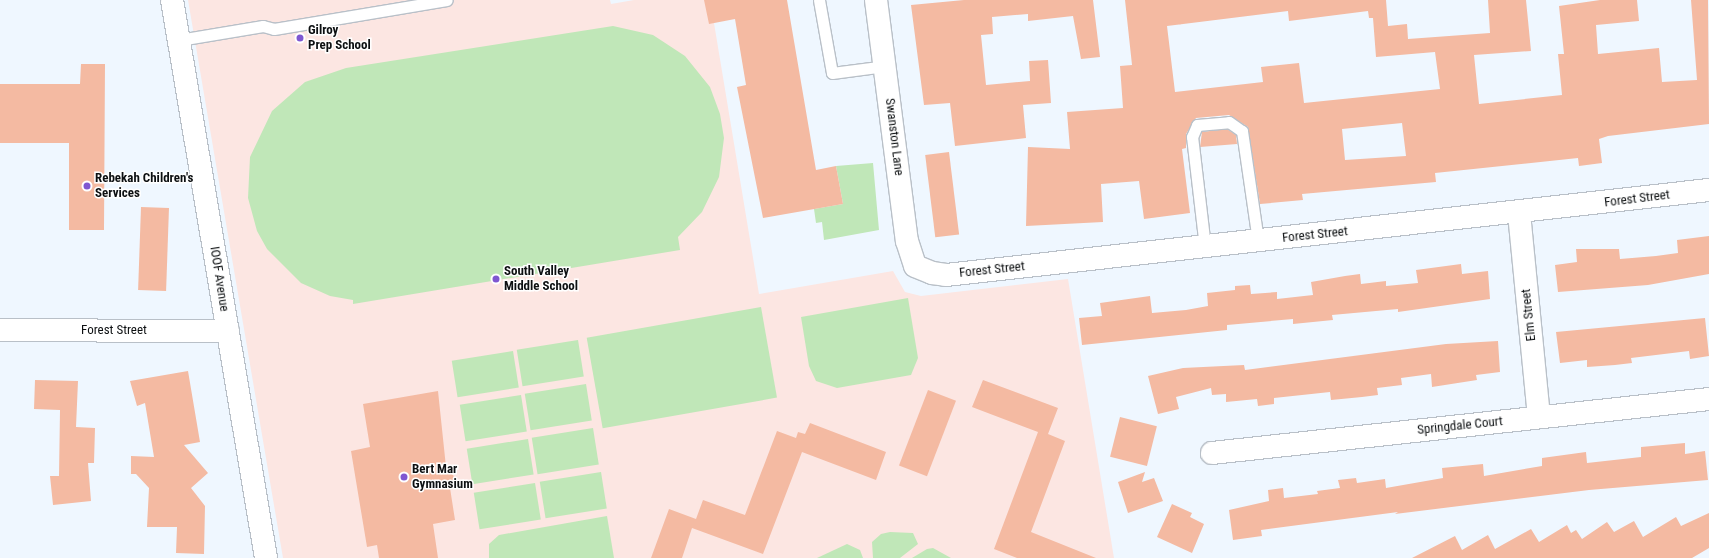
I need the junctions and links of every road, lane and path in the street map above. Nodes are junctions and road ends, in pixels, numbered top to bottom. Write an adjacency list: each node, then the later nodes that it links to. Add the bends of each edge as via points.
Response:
1 (172, 0): 5 (street, IOOF Avenue)
2 (447, 0): 5 (lane, via 274,28 263,26)
3 (819, 0): 6 (lane, via 832,73)
4 (876, 0): 6 (street, Swanston Lane)
5 (179, 40): 13 (street, IOOF Avenue)
6 (885, 66): 11 (street, Swanston Lane, via 907,241 913,261)
7 (1709, 190): 8 (street, Forest Street)
8 (1519, 212): 9 (street, Forest Street); 15 (street, Elm Street)
9 (1258, 241): 10 (street, Forest Street); 10 (lane, via 1242,131 1229,122 1197,125 1192,137)
10 (1205, 247): 11 (street, Forest Street, via 946,275)
11 (920, 269)
12 (0, 330): 13 (street, Forest Street)
13 (228, 331): 17 (street, IOOF Avenue)
14 (1709, 399): 15 (street, Springdale Court)
15 (1539, 417): 16 (street, Springdale Court)
16 (1212, 453)
17 (266, 558)

